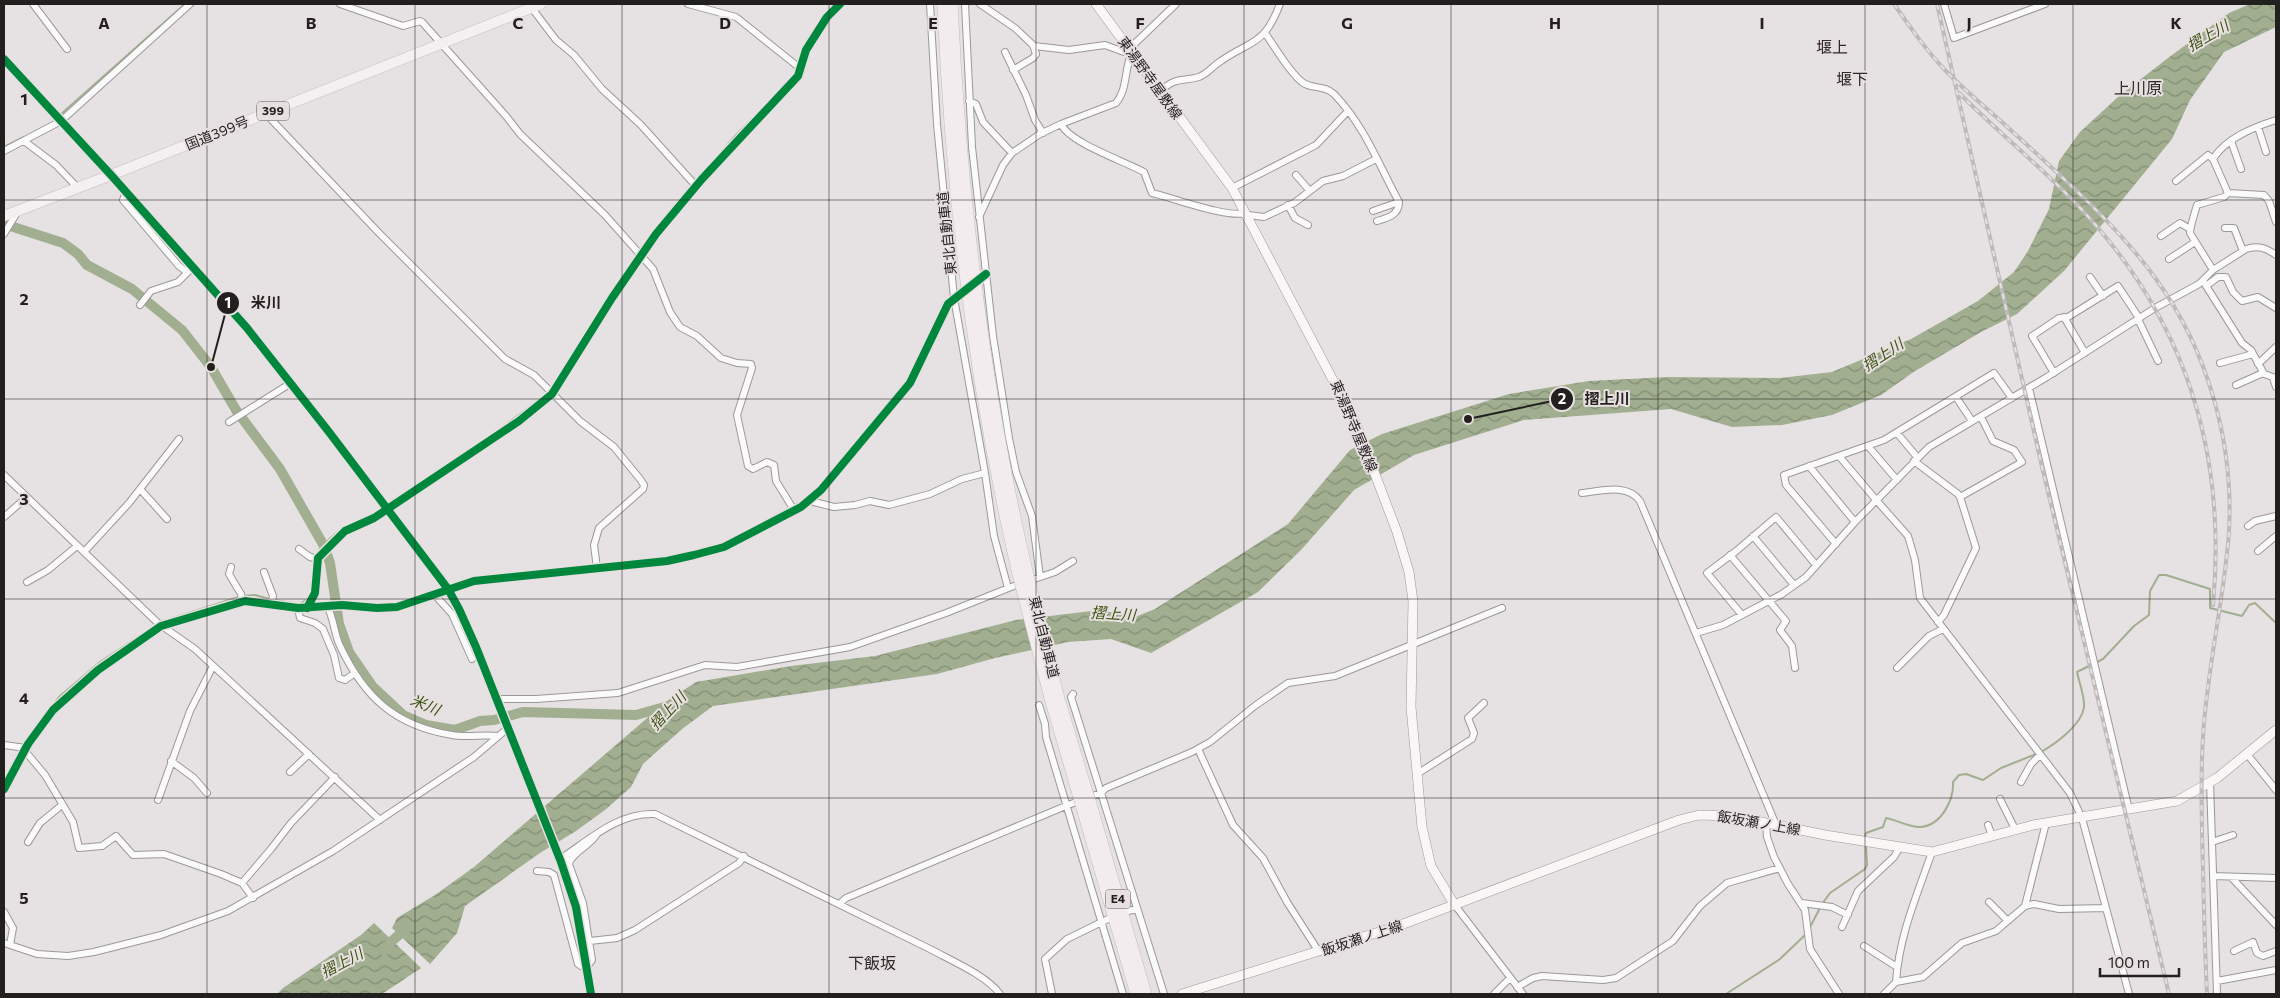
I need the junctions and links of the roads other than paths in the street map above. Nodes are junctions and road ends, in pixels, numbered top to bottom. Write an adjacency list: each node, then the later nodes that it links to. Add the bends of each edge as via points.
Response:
1 (33, 4): 20 (street)
2 (190, 4): 30 (street)
3 (340, 4): 18 (street, via 403,26 420,21)
4 (688, 4): 24 (street, via 736,16)
5 (840, 4): 24 (street, via 827,17 806,50)
6 (930, 4): 75 (street, via 937,124)
7 (943, 4): 135 (highway, 東北自動車道 / E4, via 951,152 970,323 988,433)
8 (952, 4): 135 (highway, 東北自動車道 / E4, via 960,151 978,311)
9 (965, 4): 27 (street)
10 (980, 4): 19 (street)
11 (1096, 4): 21 (main road, 東湯野寺屋敷線)
12 (1176, 4): 21 (street)
13 (1280, 4): 17 (street)
14 (1944, 4): 15 (street, via 1954,38)
15 (2045, 4)
16 (536, 6): 18 (highway, 国道399号 / 399); 46 (street, via 556,40 574,55 602,89 641,125)
17 (1265, 33): 26 (street, via 1254,43 1218,62 1205,74 1178,79); 28 (street, via 1302,82 1326,88)
18 (442, 43): 29 (highway, 国道399号 / 399); 66 (street, via 520,134 605,215)
19 (1033, 45): 21 (street, via 1069,50 1105,45 1124,52); 25 (street, via 1036,54 1033,58)
20 (67, 50)
21 (1131, 51): 26 (main road, 東湯野寺屋敷線); 32 (street, via 1121,98)
22 (1005, 52): 25 (street)
23 (4, 59): 30 (street)
24 (799, 68): 46 (street, via 794,81)
25 (1013, 70): 34 (street)
26 (1160, 91): 48 (main road, 東湯野寺屋敷線)
27 (969, 101): 39 (street, via 976,104 983,122); 55 (street)
28 (1348, 111): 40 (street, via 1365,135); 48 (street, via 1316,145)
29 (266, 114): 43 (highway, 国道399号 / 399); 93 (street, via 505,359 534,375)
30 (59, 118): 35 (street); 43 (street)
31 (2276, 120): 33 (street)
32 (1061, 124): 34 (street); 54 (street, via 1064,131 1075,138 1144,172 1152,193)
33 (2258, 127): 36 (street); 38 (street)
34 (1043, 133): 39 (street)
35 (24, 141): 37 (street); 47 (street, via 56,165)
36 (2231, 141): 41 (street); 42 (street)
37 (4, 151)
38 (2266, 152)
39 (1012, 153): 55 (street)
40 (1376, 159): 49 (street, via 1343,176 1323,181); 51 (street)
41 (2213, 159): 45 (street, via 2208,156); 50 (street)
42 (2241, 169)
43 (111, 175): 47 (highway, 国道399号 / 399); 69 (street)
44 (1296, 175): 49 (street)
45 (2176, 181)
46 (695, 184): 66 (street)
47 (78, 188): 56 (highway, 国道399号 / 399, via 18,211)
48 (1232, 188): 54 (main road, 東湯野寺屋敷線)
49 (1310, 190): 52 (street)
50 (2228, 193): 58 (street, via 2264,195); 61 (street, via 2224,198 2197,206)
51 (1398, 202): 53 (street); 57 (street, via 1398,210 1394,214)
52 (1288, 205): 54 (street, via 1261,217); 59 (street, via 1295,218)
53 (1373, 211)
54 (1247, 214): 154 (main road, 東湯野寺屋敷線, via 1356,424 1406,560 1413,601)
55 (979, 217): 136 (street, via 983,275 1009,438 1016,472 1032,516)
56 (8, 219): 62 (street)
57 (1377, 221)
58 (2276, 222)
59 (1308, 225)
60 (2225, 228): 65 (street, via 2234,228)
61 (2190, 229): 63 (street, via 2180,223); 64 (street)
62 (5, 232)
63 (2161, 236)
64 (2195, 242): 68 (street); 70 (street)
65 (2243, 251): 67 (street, via 2252,247 2265,248); 70 (street)
66 (640, 254): 93 (street); 115 (street, via 653,269 670,312 680,327 697,336 721,358 737,364 751,364 749,381 737,415 748,466 753,469 767,462 774,465 776,481)
67 (2276, 255)
68 (2169, 259)
69 (190, 270): 76 (street, via 178,282 154,290); 89 (street, via 247,328)
70 (2213, 270): 72 (street)
71 (2090, 277): 74 (street)
72 (2205, 284): 77 (street, via 2218,277 2226,277 2242,301 2258,297); 79 (street); 82 (street)
73 (961, 292): 75 (street)
74 (2103, 296): 78 (street); 79 (street, via 2118,286)
75 (954, 298): 105 (street); 112 (street, via 948,304 910,383)
76 (143, 301)
77 (2276, 308)
78 (2064, 318): 81 (street); 86 (street, via 2032,336)
79 (2139, 319): 81 (street); 83 (street)
80 (2276, 347): 85 (street)
81 (2085, 353): 86 (street)
82 (2253, 354): 84 (street); 85 (street)
83 (2158, 361)
84 (2220, 363)
85 (2258, 364): 87 (street)
86 (2054, 373): 92 (street)
87 (2263, 373): 88 (street); 90 (street)
88 (2275, 378): 91 (street)
89 (291, 383): 97 (street); 114 (street)
90 (2236, 385)
91 (2276, 387)
92 (2028, 388): 95 (street); 190 (street)
93 (551, 391): 114 (street, via 518,421); 133 (street, via 580,421 614,447 644,485 599,528 594,545)
94 (1956, 397): 95 (street, via 1994,373); 98 (street); 99 (street)
95 (2012, 398): 96 (street)
96 (1981, 417): 98 (street); 111 (street, via 1993,440 2014,450 2022,462)
97 (229, 422)
98 (1972, 422): 103 (street)
99 (1897, 433): 101 (street); 103 (street)
100 (178, 439): 108 (street)
101 (1868, 446): 102 (street); 107 (street)
102 (1839, 456): 104 (street); 113 (street)
103 (1915, 459): 107 (street); 111 (street)
104 (1809, 466): 119 (street); 123 (street, via 1784,474 1786,485)
105 (985, 473): 112 (street, via 962,479 930,494 889,505 870,501 834,508); 139 (street, via 994,536)
106 (4, 475): 110 (street)
107 (1897, 480): 113 (street)
108 (140, 489): 118 (street); 127 (street)
109 (1582, 493): 153 (street, via 1616,489 1637,497)
110 (27, 497): 117 (street); 124 (street)
111 (1960, 497): 150 (street, via 1976,548)
112 (810, 501): 115 (street)
113 (1877, 501): 119 (street); 150 (street, via 1908,536 1920,598)
114 (388, 508): 129 (street, via 364,524 345,531); 140 (street)
115 (794, 510): 133 (street, via 724,547 666,560)
116 (2276, 516): 120 (street)
117 (4, 517)
118 (168, 519)
119 (1855, 522): 123 (street)
120 (2248, 526)
121 (1753, 536): 128 (street); 131 (street, via 1776,517); 138 (street)
122 (2276, 536): 126 (street)
123 (1836, 544): 131 (street)
124 (77, 546): 127 (street); 137 (street, via 48,570)
125 (299, 549): 129 (street)
126 (2258, 551)
127 (84, 552): 151 (street)
128 (1730, 555): 144 (street); 149 (street, via 1707,573)
129 (316, 559): 147 (street, via 315,593)
130 (1073, 561): 136 (street)
131 (1816, 565): 138 (street)
132 (231, 567): 142 (street, via 229,574)
133 (597, 568): 140 (street, via 474,581)
134 (264, 572): 143 (street)
135 (1022, 573): 189 (highway, 東北自動車道 / E4, bridge)
136 (1040, 577): 139 (street)
137 (26, 582)
138 (1794, 585): 144 (street)
139 (1008, 588): 161 (street, via 850,647 737,667 705,665 618,692)
140 (448, 589): 141 (street); 161 (street, via 463,617)
141 (434, 594): 145 (street, via 388,608); 155 (street, via 452,614)
142 (242, 599): 143 (street); 151 (street)
143 (272, 601): 146 (street)
144 (1769, 601): 149 (street); 157 (street, via 1786,621 1780,630 1792,646)
145 (328, 606): 147 (street); 159 (street, via 339,644)
146 (298, 608): 147 (street); 159 (street, via 300,618 323,629 339,678 346,680)
147 (307, 608)
148 (1502, 608): 154 (street)
149 (1742, 615): 153 (street)
150 (1938, 622): 152 (street)
151 (159, 624): 156 (street, via 185,641); 170 (street, via 76,688 53,710)
152 (1943, 629): 158 (street, via 1929,636); 174 (street)
153 (1696, 633): 195 (street)
154 (1412, 645): 171 (street, via 1335,676 1288,684); 177 (main road, 東湯野寺屋敷線, via 1411,707)
155 (472, 659)
156 (213, 666): 172 (street); 175 (street, via 190,711)
157 (1795, 668)
158 (1897, 668)
159 (355, 673): 168 (street, via 378,701 401,720 454,736)
160 (1073, 694): 184 (street, via 1070,697 1076,722)
161 (496, 699): 164 (street)
162 (1484, 703): 177 (street, via 1468,718 1474,733 1472,739)
163 (1039, 705): 167 (street)
164 (509, 727): 168 (street); 205 (street)
165 (1054, 729): 167 (street)
166 (2276, 730): 173 (main road, 飯坂瀬ノ上線)
167 (1046, 732): 188 (street)
168 (498, 736): 192 (street)
169 (4, 745): 170 (street)
170 (23, 748): 181 (street); 187 (street, via 45,775)
171 (1198, 749): 184 (street); 235 (street, via 1233,825 1263,858)
172 (309, 754): 176 (street); 178 (street)
173 (2247, 754): 180 (main road, 飯坂瀬ノ上線); 182 (street)
174 (2040, 755): 179 (street); 191 (street, via 2070,792)
175 (171, 761): 183 (street, via 194,778); 186 (street)
176 (290, 772)
177 (1417, 774): 218 (main road, 東湯野寺屋敷線, via 1429,861)
178 (335, 777): 192 (street); 213 (street, via 290,823)
179 (2020, 782)
180 (2210, 782): 190 (main road, 飯坂瀬ノ上線, via 2177,801); 202 (street)
181 (4, 789)
182 (2276, 790)
183 (207, 793)
184 (1101, 793): 188 (street); 220 (street)
185 (2000, 799): 197 (street)
186 (158, 800)
187 (62, 805): 201 (street, via 40,823); 213 (street, via 73,822 79,848 102,846 116,836 133,855 164,854)
188 (1068, 805): 217 (street, via 846,898); 227 (street)
189 (1086, 806): 247 (highway, 東北自動車道 / E4); 248 (highway, 東北自動車道 / E4)
190 (2129, 810): 191 (main road, 飯坂瀬ノ上線)
191 (2082, 818): 194 (main road, 飯坂瀬ノ上線); 221 (street)
192 (380, 820): 214 (street)
193 (1766, 823): 195 (main road, 飯坂瀬ノ上線); 208 (street, via 1769,846); 218 (main road, 飯坂瀬ノ上線, via 1717,814 1679,820)
194 (2046, 823): 197 (main road, 飯坂瀬ノ上線); 219 (street)
195 (1776, 825): 203 (main road, 飯坂瀬ノ上線)
196 (1988, 825): 200 (street)
197 (2015, 829): 200 (main road, 飯坂瀬ノ上線)
198 (598, 832): 205 (street); 206 (street, via 641,815 655,814); 207 (street)
199 (2233, 835): 202 (street)
200 (1992, 836): 204 (main road, 飯坂瀬ノ上線)
201 (28, 842)
202 (2212, 842): 210 (street)
203 (1900, 847): 204 (main road, 飯坂瀬ノ上線); 224 (street, via 1894,857 1858,891)
204 (1932, 852): 237 (street, via 1912,905)
205 (561, 856): 207 (street); 236 (street, via 576,907)
206 (744, 856): 217 (street); 230 (street, via 739,863 635,930 617,938)
207 (569, 864): 230 (street, via 583,903)
208 (1780, 868): 216 (street); 242 (street, via 1727,883 1705,900 1673,941 1616,978 1542,976)
209 (537, 871): 236 (street, via 554,875 578,964)
210 (2213, 876): 211 (street); 240 (street)
211 (2231, 876): 212 (street); 228 (street)
212 (2276, 878)
213 (242, 883): 214 (street)
214 (252, 898): 231 (street, via 228,912 179,930 94,952 47,956)
215 (1989, 902): 226 (street)
216 (1802, 903): 224 (street, via 1832,907); 253 (street, via 1810,949)
217 (839, 904): 244 (street, via 966,969)
218 (1454, 904): 235 (main road, 飯坂瀬ノ上線); 239 (street)
219 (2025, 906): 221 (street); 226 (street)
220 (1137, 908): 223 (street); 249 (street)
221 (2106, 908): 255 (street)
222 (4, 912): 231 (street, via 14,928)
223 (1128, 912)
224 (1848, 916): 229 (street)
225 (1110, 918): 227 (street)
226 (2008, 921): 241 (street, via 1988,935 1962,943 1923,977)
227 (1102, 922): 245 (street, via 1067,939 1045,959); 246 (street)
228 (2276, 925)
229 (1842, 927)
230 (590, 942): 236 (street, via 592,960)
231 (7, 944)
232 (1864, 946): 237 (street)
233 (2234, 951): 234 (street, via 2253,942 2257,953 2262,956)
234 (2276, 951)
235 (1319, 952): 250 (main road, 飯坂瀬ノ上線)
236 (586, 965): 243 (street)
237 (1897, 968): 241 (street)
238 (2276, 970): 240 (street)
239 (1510, 978): 242 (street); 251 (street)
240 (2217, 981): 256 (street)
241 (1896, 982): 254 (street)
242 (1517, 987): 252 (street)
243 (591, 994)
244 (1000, 994)
245 (1052, 994)
246 (1123, 994)
247 (1136, 994)
248 (1146, 994)
249 (1164, 994)
250 (1182, 994)
251 (1494, 994)
252 (1523, 994)
253 (1839, 994)
254 (1884, 994)
255 (2129, 994)
256 (2217, 994)

